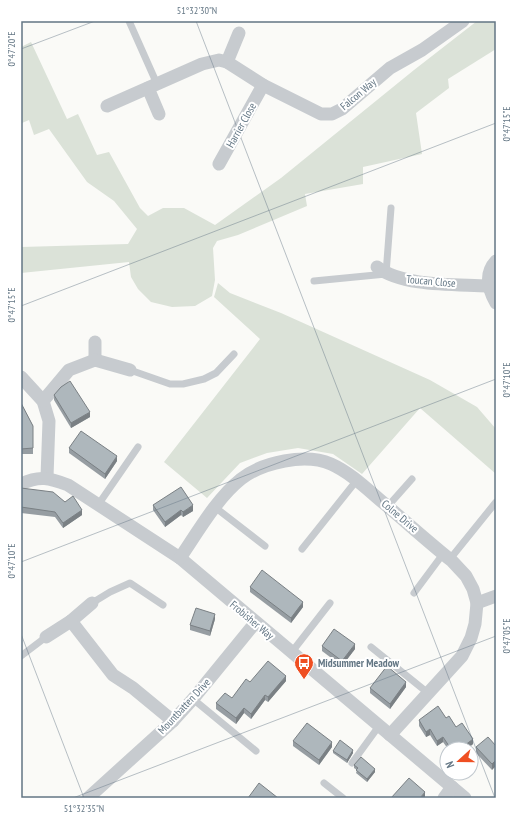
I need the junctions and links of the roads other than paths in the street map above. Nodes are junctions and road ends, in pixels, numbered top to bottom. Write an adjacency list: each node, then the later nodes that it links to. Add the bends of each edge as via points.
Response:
1 (129, 21): 7 (lane)
2 (463, 21): 3 (street, Falcon Way)
3 (447, 26): 6 (street, Falcon Way, via 422,50 390,68 342,109 332,114 321,114)
4 (239, 33): 5 (street)
5 (227, 62): 6 (street, Falcon Way); 7 (street, via 219,60 202,64)
6 (263, 85): 10 (street, Harrier Close)
7 (152, 86): 8 (street); 9 (street)
8 (107, 106)
9 (159, 114)
10 (219, 164)
11 (391, 208): 13 (lane)
12 (496, 261): 15 (street, via 491,266)
13 (381, 270): 14 (lane); 15 (street, Toucan Close, via 404,280)
14 (314, 281)
15 (488, 286): 16 (street)
16 (496, 302)
17 (95, 342): 19 (street)
18 (234, 354): 20 (lane, via 216,373 204,380 183,384 170,384)
19 (95, 360): 20 (street); 22 (street, via 69,370)
20 (130, 370)
21 (21, 377): 22 (street)
22 (43, 401): 24 (street, via 49,420)
23 (138, 447): 29 (lane)
24 (47, 477): 27 (street, via 28,480); 29 (street, Frobisher Way, via 68,485)
25 (412, 479): 30 (lane)
26 (357, 480): 30 (street, Colne Drive); 31 (street, Colne Drive, via 330,464 296,459 276,462 242,478); 33 (lane)
27 (21, 484)
28 (496, 502): 34 (lane)
29 (98, 505): 35 (street, Frobisher Way)
30 (388, 506): 34 (street, Colne Drive)
31 (216, 508): 32 (lane); 35 (street, Colne Drive)
32 (265, 546)
33 (302, 549)
34 (446, 556): 36 (lane); 39 (street, Colne Drive, via 466,576)
35 (180, 558): 43 (street, Frobisher Way)
36 (414, 593)
37 (496, 596): 39 (street)
38 (330, 603): 46 (lane)
39 (477, 603): 48 (street, Colne Drive, via 475,624 462,656)
40 (92, 604): 41 (lane, via 130,583); 42 (street)
41 (164, 605)
42 (71, 621): 44 (street); 50 (street, via 113,675)
43 (255, 623): 46 (street, Frobisher Way); 49 (street, Mountbatten Drive)
44 (46, 637): 47 (lane)
45 (371, 647): 48 (lane)
46 (291, 653): 51 (street, Frobisher Way)
47 (21, 656)
48 (428, 694): 52 (street, Colne Drive)
49 (194, 699): 50 (street, Mountbatten Drive); 53 (lane)
50 (173, 721): 57 (street, Mountbatten Drive)
51 (379, 726): 52 (street, Frobisher Way); 54 (lane)
52 (390, 735): 56 (street, Frobisher Way)
53 (256, 751)
54 (352, 763)
55 (324, 783): 58 (lane)
56 (452, 787): 59 (street); 60 (street, Frobisher Way)
57 (88, 798)
58 (343, 798)
59 (444, 798)
60 (465, 798)

